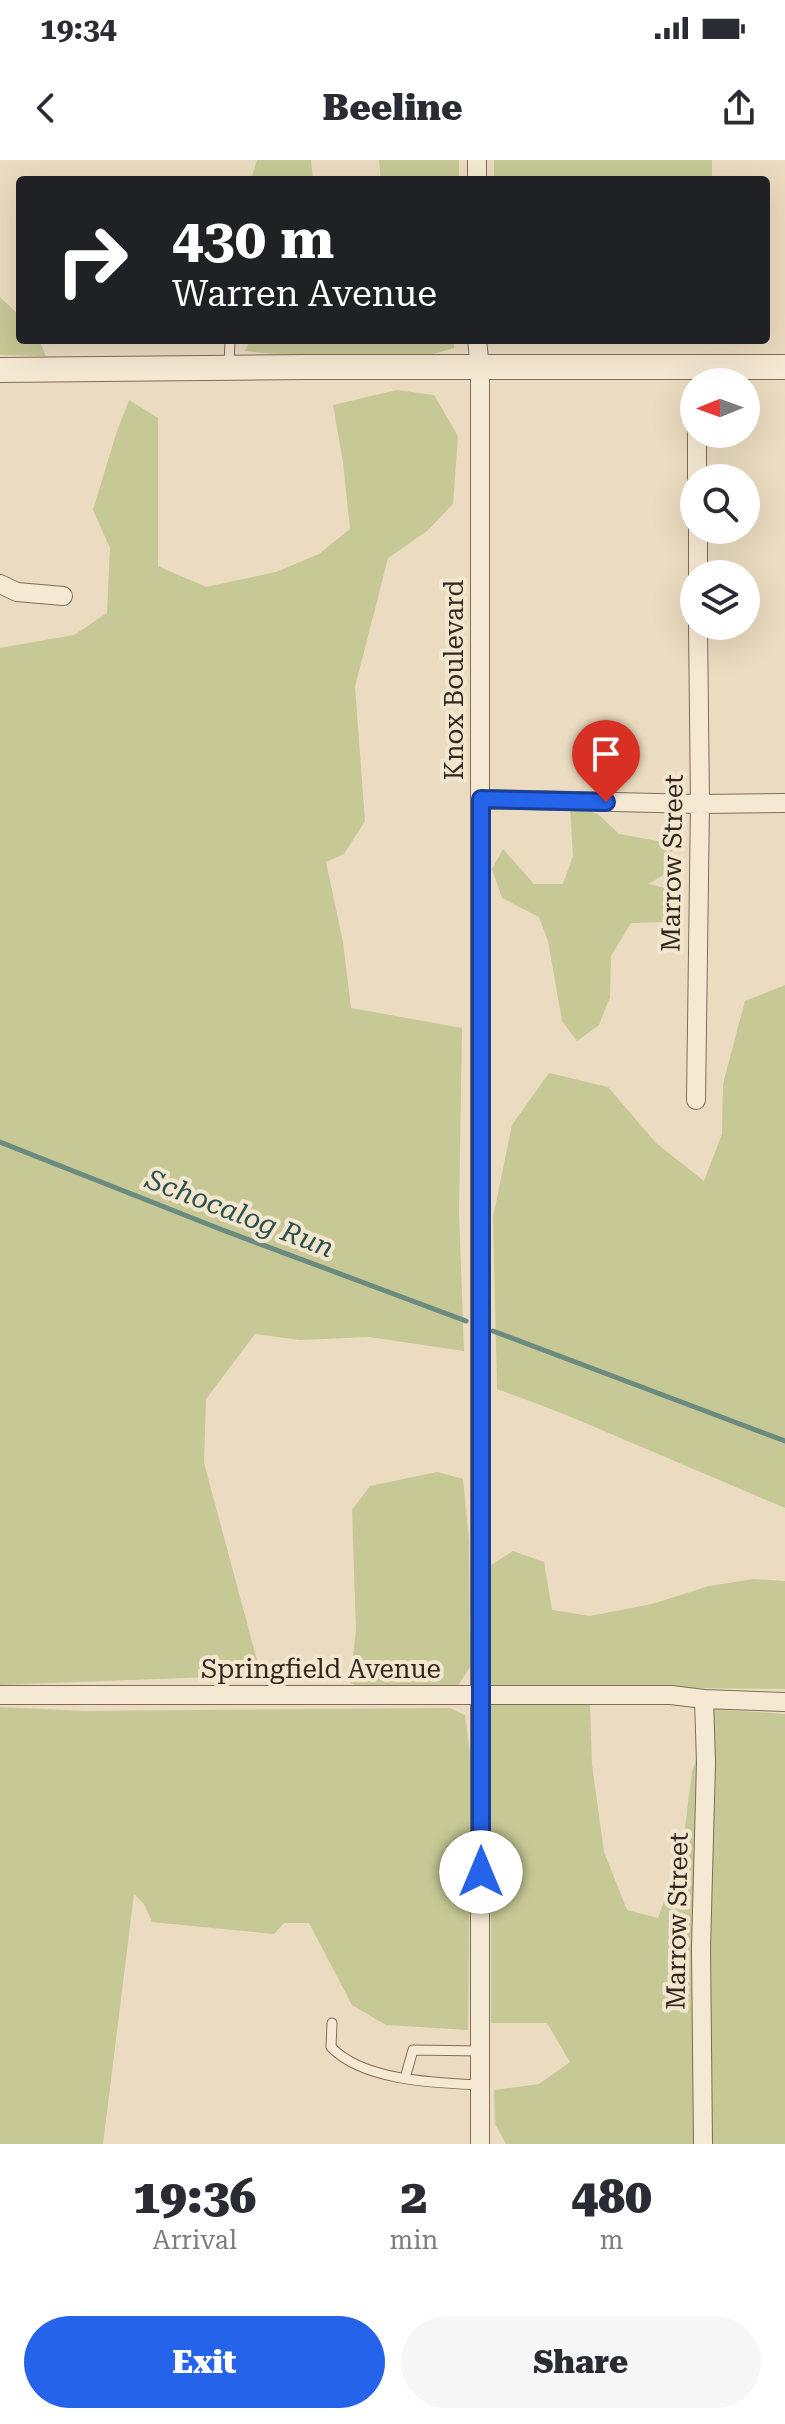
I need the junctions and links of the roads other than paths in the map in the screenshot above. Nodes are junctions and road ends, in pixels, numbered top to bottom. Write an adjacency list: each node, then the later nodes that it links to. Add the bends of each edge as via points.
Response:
1 (230, 344): 5 (lane)
2 (477, 344): 4 (street, Knox Boulevard)
3 (785, 367): 6 (street)
4 (480, 368): 5 (street); 8 (street); 12 (street, Knox Boulevard)
5 (229, 369): 7 (street)
6 (760, 369)
7 (0, 370)
8 (680, 374)
9 (0, 584): 10 (street, via 17,592)
10 (63, 596)
11 (698, 640): 14 (street, Marrow Street)
12 (481, 799): 14 (street); 16 (street, Knox Boulevard)
13 (785, 803): 14 (street)
14 (700, 804): 15 (street, Marrow Street)
15 (696, 1100)
16 (481, 1694): 17 (street, Springfield Avenue); 18 (street, Springfield Avenue); 21 (street, Knox Boulevard)
17 (0, 1695)
18 (704, 1699): 19 (street, Springfield Avenue); 25 (street, Marrow Street)
19 (785, 1702)
20 (332, 2023): 22 (lane, via 331,2047 340,2057)
21 (480, 2051): 22 (lane, via 413,2050); 23 (street, Knox Boulevard)
22 (405, 2078): 23 (lane)
23 (481, 2085): 24 (street, Knox Boulevard)
24 (480, 2144)
25 (703, 2144)

